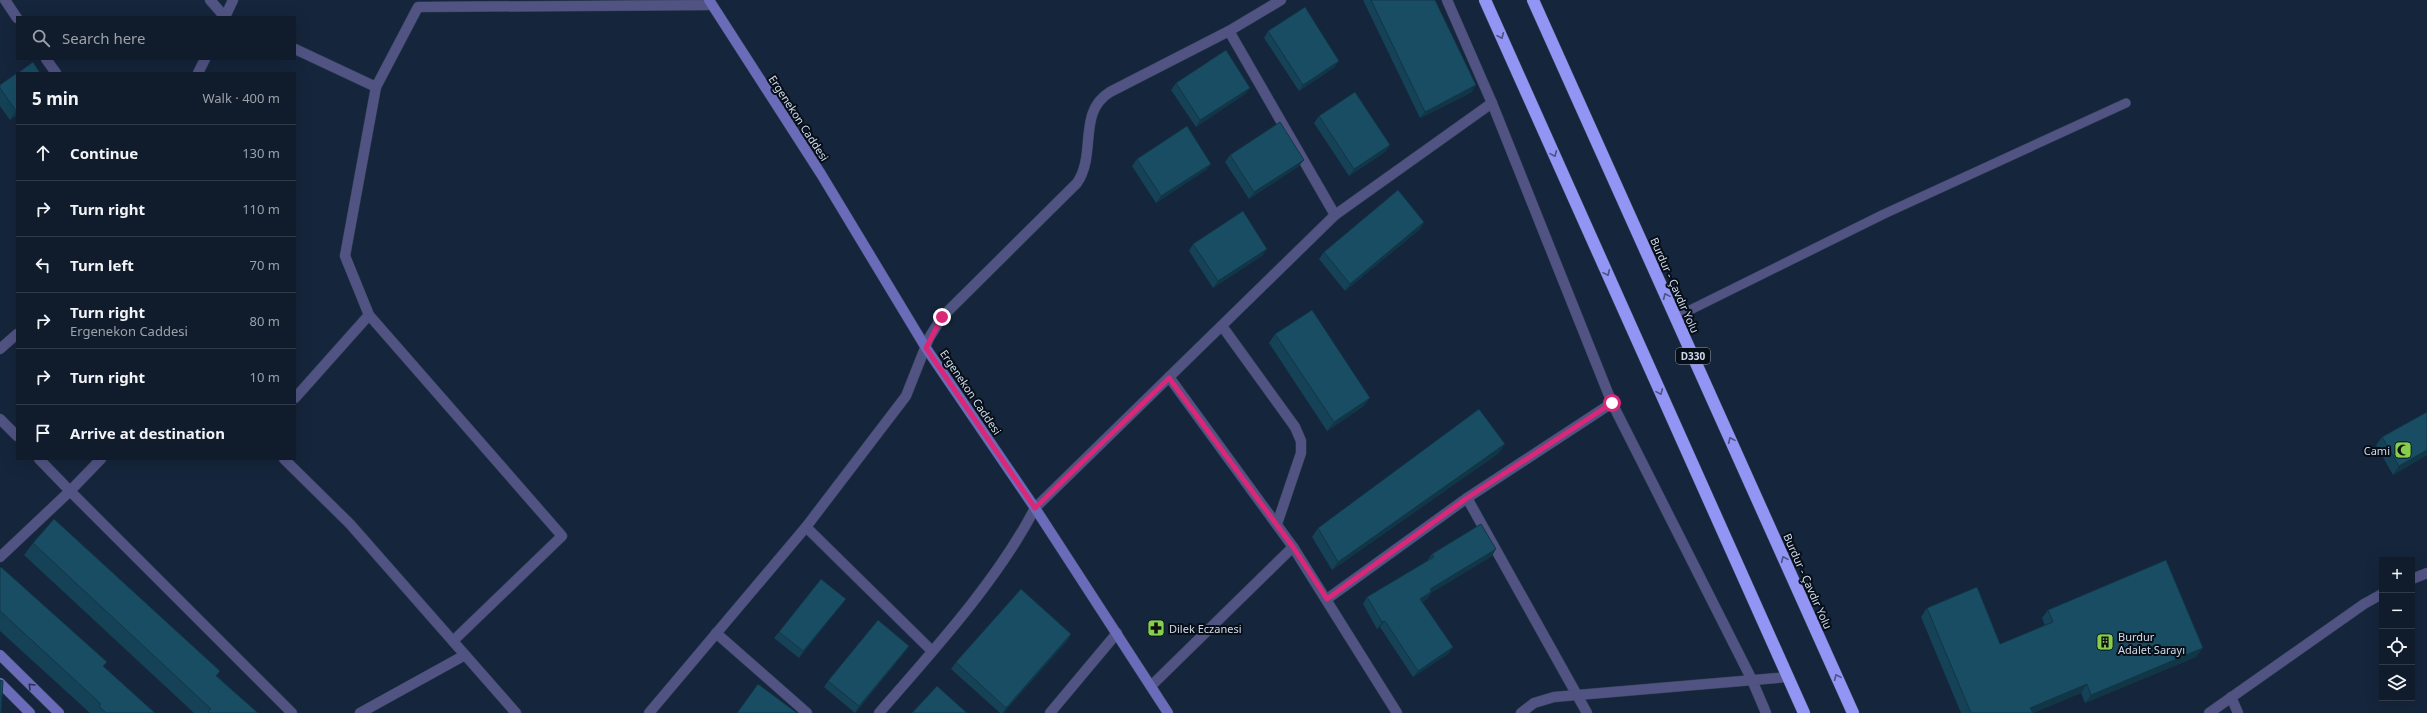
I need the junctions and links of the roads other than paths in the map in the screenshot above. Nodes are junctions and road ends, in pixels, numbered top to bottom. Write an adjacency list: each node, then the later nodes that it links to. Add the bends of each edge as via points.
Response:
1 (5, 0): 9 (street)
2 (210, 0): 10 (street)
3 (233, 0): 11 (street)
4 (1281, 0): 12 (street)
5 (1447, 0): 20 (street)
6 (1485, 0): 53 (highway, one-way to 53)
7 (1532, 0): 23 (highway, Burdur - Çavdır Yolu / D330, one-way to 7)
8 (710, 2): 18 (street, via 418,7); 26 (street, Ergenekon Caddesi, via 821,174)
9 (16, 16)
10 (224, 16)
11 (225, 16)
12 (1229, 31): 21 (street); 26 (street, via 1110,92 1098,101 1091,115 1087,161 1077,183 951,307 934,329)
13 (296, 50): 18 (street)
14 (47, 60): 16 (street)
15 (204, 60): 17 (street)
16 (55, 72)
17 (198, 72)
18 (376, 87): 22 (street, via 345,256)
19 (2126, 103): 23 (lane, via 1884,214)
20 (1492, 104): 21 (street); 30 (street)
21 (1335, 215): 24 (street)
22 (369, 315): 29 (street); 49 (street, via 562,536)
23 (1676, 317): 74 (highway, Burdur - Çavdır Yolu / D330, one-way to 23)
24 (1222, 326): 28 (street); 39 (street, via 1295,427 1301,441 1301,453)
25 (16, 335): 27 (street)
26 (926, 348): 38 (street, Ergenekon Caddesi); 40 (street, via 906,396)
27 (0, 349)
28 (1169, 378): 38 (street); 39 (street)
29 (296, 397)
30 (1612, 403): 37 (street); 54 (street)
31 (0, 419): 32 (street)
32 (16, 435)
33 (40, 460): 36 (street)
34 (100, 460): 36 (street)
35 (285, 460): 49 (street, via 350,524)
36 (70, 491): 42 (street); 61 (street)
37 (1467, 498): 46 (street); 57 (street)
38 (1035, 508): 47 (street, Ergenekon Caddesi); 50 (street, via 1018,542)
39 (1276, 524): 41 (street)
40 (806, 526): 48 (street); 50 (street)
41 (1293, 547): 46 (street); 56 (street)
42 (0, 556)
43 (2427, 573): 44 (street)
44 (2415, 578)
45 (2379, 596): 58 (street)
46 (1327, 599): 69 (street)
47 (1117, 632): 56 (street, Ergenekon Caddesi); 67 (street)
48 (716, 633): 64 (street); 65 (street)
49 (453, 641): 52 (street)
50 (932, 651): 66 (street)
51 (0, 655): 60 (street, one-way to 51)
52 (465, 655): 62 (street); 63 (street)
53 (1788, 677): 54 (street); 73 (highway)
54 (1752, 680): 57 (street); 72 (street)
55 (0, 683): 59 (street)
56 (1151, 686): 68 (street, Ergenekon Caddesi)
57 (1576, 697): 70 (street, via 1544,699); 71 (street)
58 (2231, 697): 75 (street); 76 (street)
59 (30, 713)
60 (59, 713)
61 (292, 713)
62 (360, 713)
63 (516, 713)
64 (649, 713)
65 (806, 713)
66 (879, 713)
67 (1050, 713)
68 (1168, 713)
69 (1397, 713)
70 (1521, 713)
71 (1587, 713)
72 (1766, 713)
73 (1804, 713)
74 (1853, 713)
75 (2209, 713)
76 (2238, 713)

